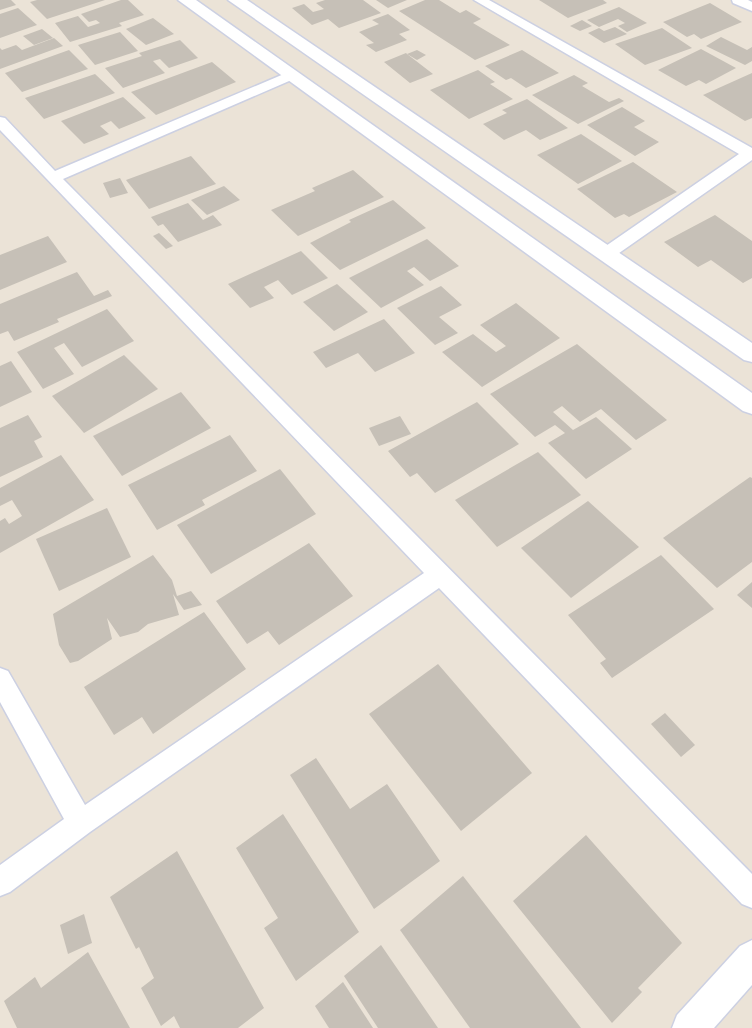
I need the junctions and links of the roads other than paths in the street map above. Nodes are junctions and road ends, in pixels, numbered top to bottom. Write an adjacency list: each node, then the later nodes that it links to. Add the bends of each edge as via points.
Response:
1 (186, 0): 6 (street)
2 (236, 0): 8 (street)
3 (480, 0): 10 (street)
4 (738, 0): 5 (street)
5 (752, 7)
6 (249, 45): 7 (street); 8 (street, via 246,42 248,38 264,38 322,78)
7 (291, 75): 11 (street); 14 (street)
8 (386, 104): 12 (street)
9 (0, 121): 11 (street)
10 (751, 154): 12 (street)
11 (52, 178): 15 (street)
12 (606, 254): 13 (street)
13 (752, 354)
14 (752, 406)
15 (440, 576): 17 (street); 19 (street)
16 (0, 679): 17 (street)
17 (81, 823): 18 (street)
18 (0, 882)
19 (752, 894)
20 (752, 958): 21 (street)
21 (690, 1028)

